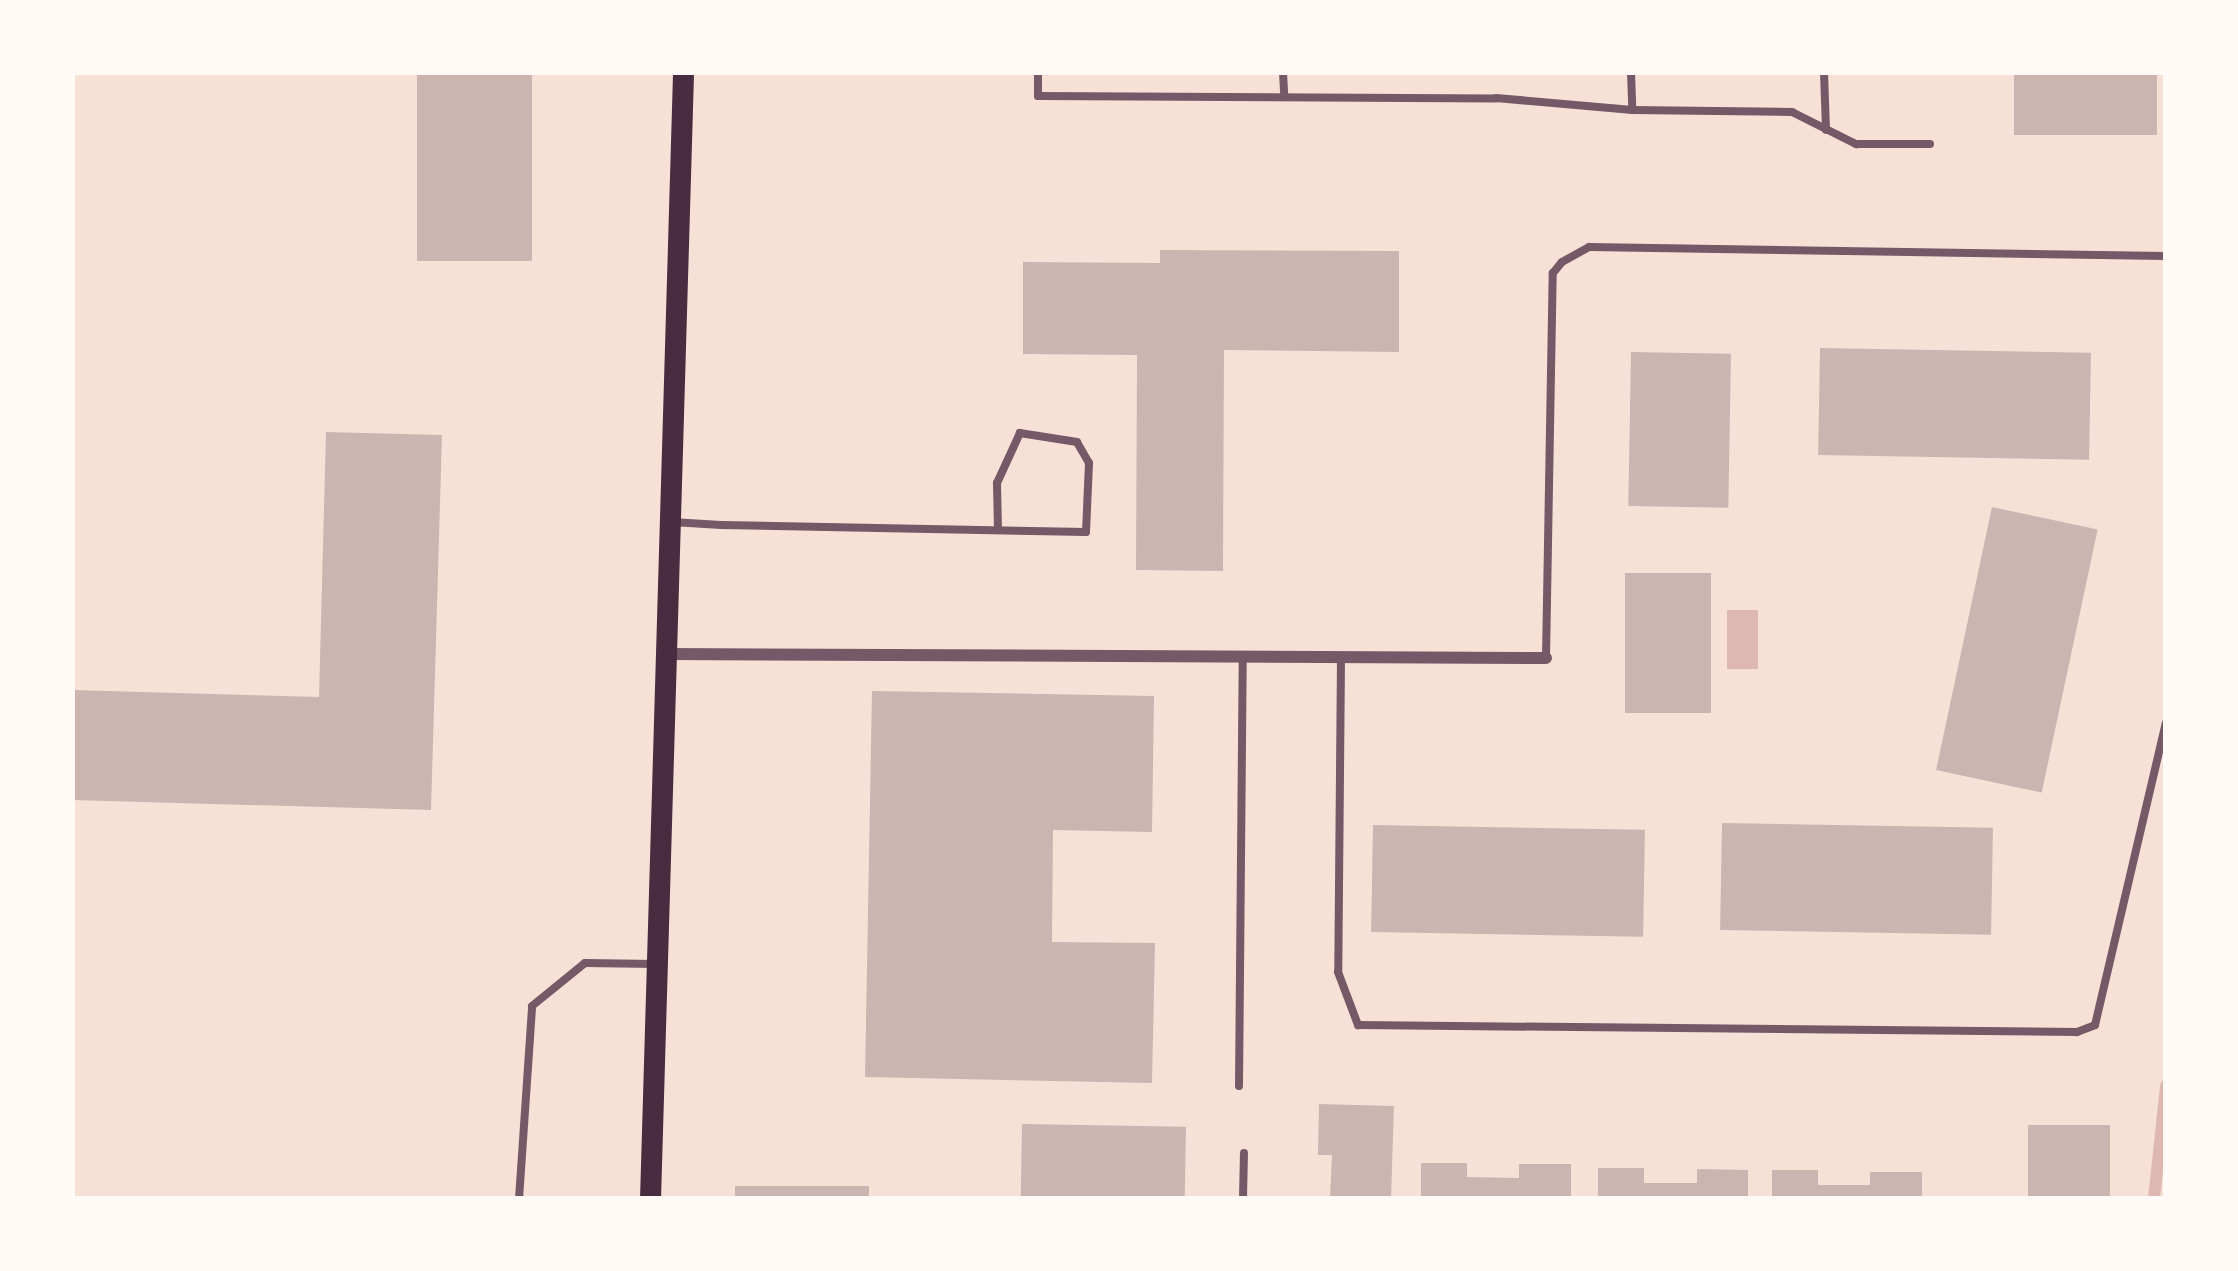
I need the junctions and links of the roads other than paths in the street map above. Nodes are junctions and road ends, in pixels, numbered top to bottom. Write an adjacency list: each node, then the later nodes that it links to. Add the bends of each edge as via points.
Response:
1 (683, 72): 11 (main road)
2 (1038, 72): 6 (lane, via 1038,96)
3 (1283, 72): 6 (lane)
4 (1631, 72): 7 (lane)
5 (1824, 72): 8 (lane)
6 (1283, 95): 7 (lane, via 1496,98)
7 (1631, 110): 8 (lane, via 1792,112)
8 (1826, 132): 9 (lane, via 1856,144)
9 (1930, 144)
10 (2166, 256): 16 (lane, via 1589,247 1562,262 1553,273)
11 (670, 522): 12 (lane); 13 (main road)
12 (998, 530): 12 (lane, via 1086,532 1089,463 1077,442 1020,433 997,483)
13 (666, 654): 14 (street); 18 (main road)
14 (1243, 656): 15 (street); 19 (lane)
15 (1341, 657): 16 (street); 17 (lane, via 1338,972 1358,1025 2077,1032 2095,1025)
16 (1546, 658)
17 (2166, 723)
18 (658, 964): 21 (lane, via 585,963 532,1006); 22 (main road)
19 (1239, 1086)
20 (1244, 1153): 23 (lane)
21 (519, 1199)
22 (650, 1199)
23 (1243, 1199)

